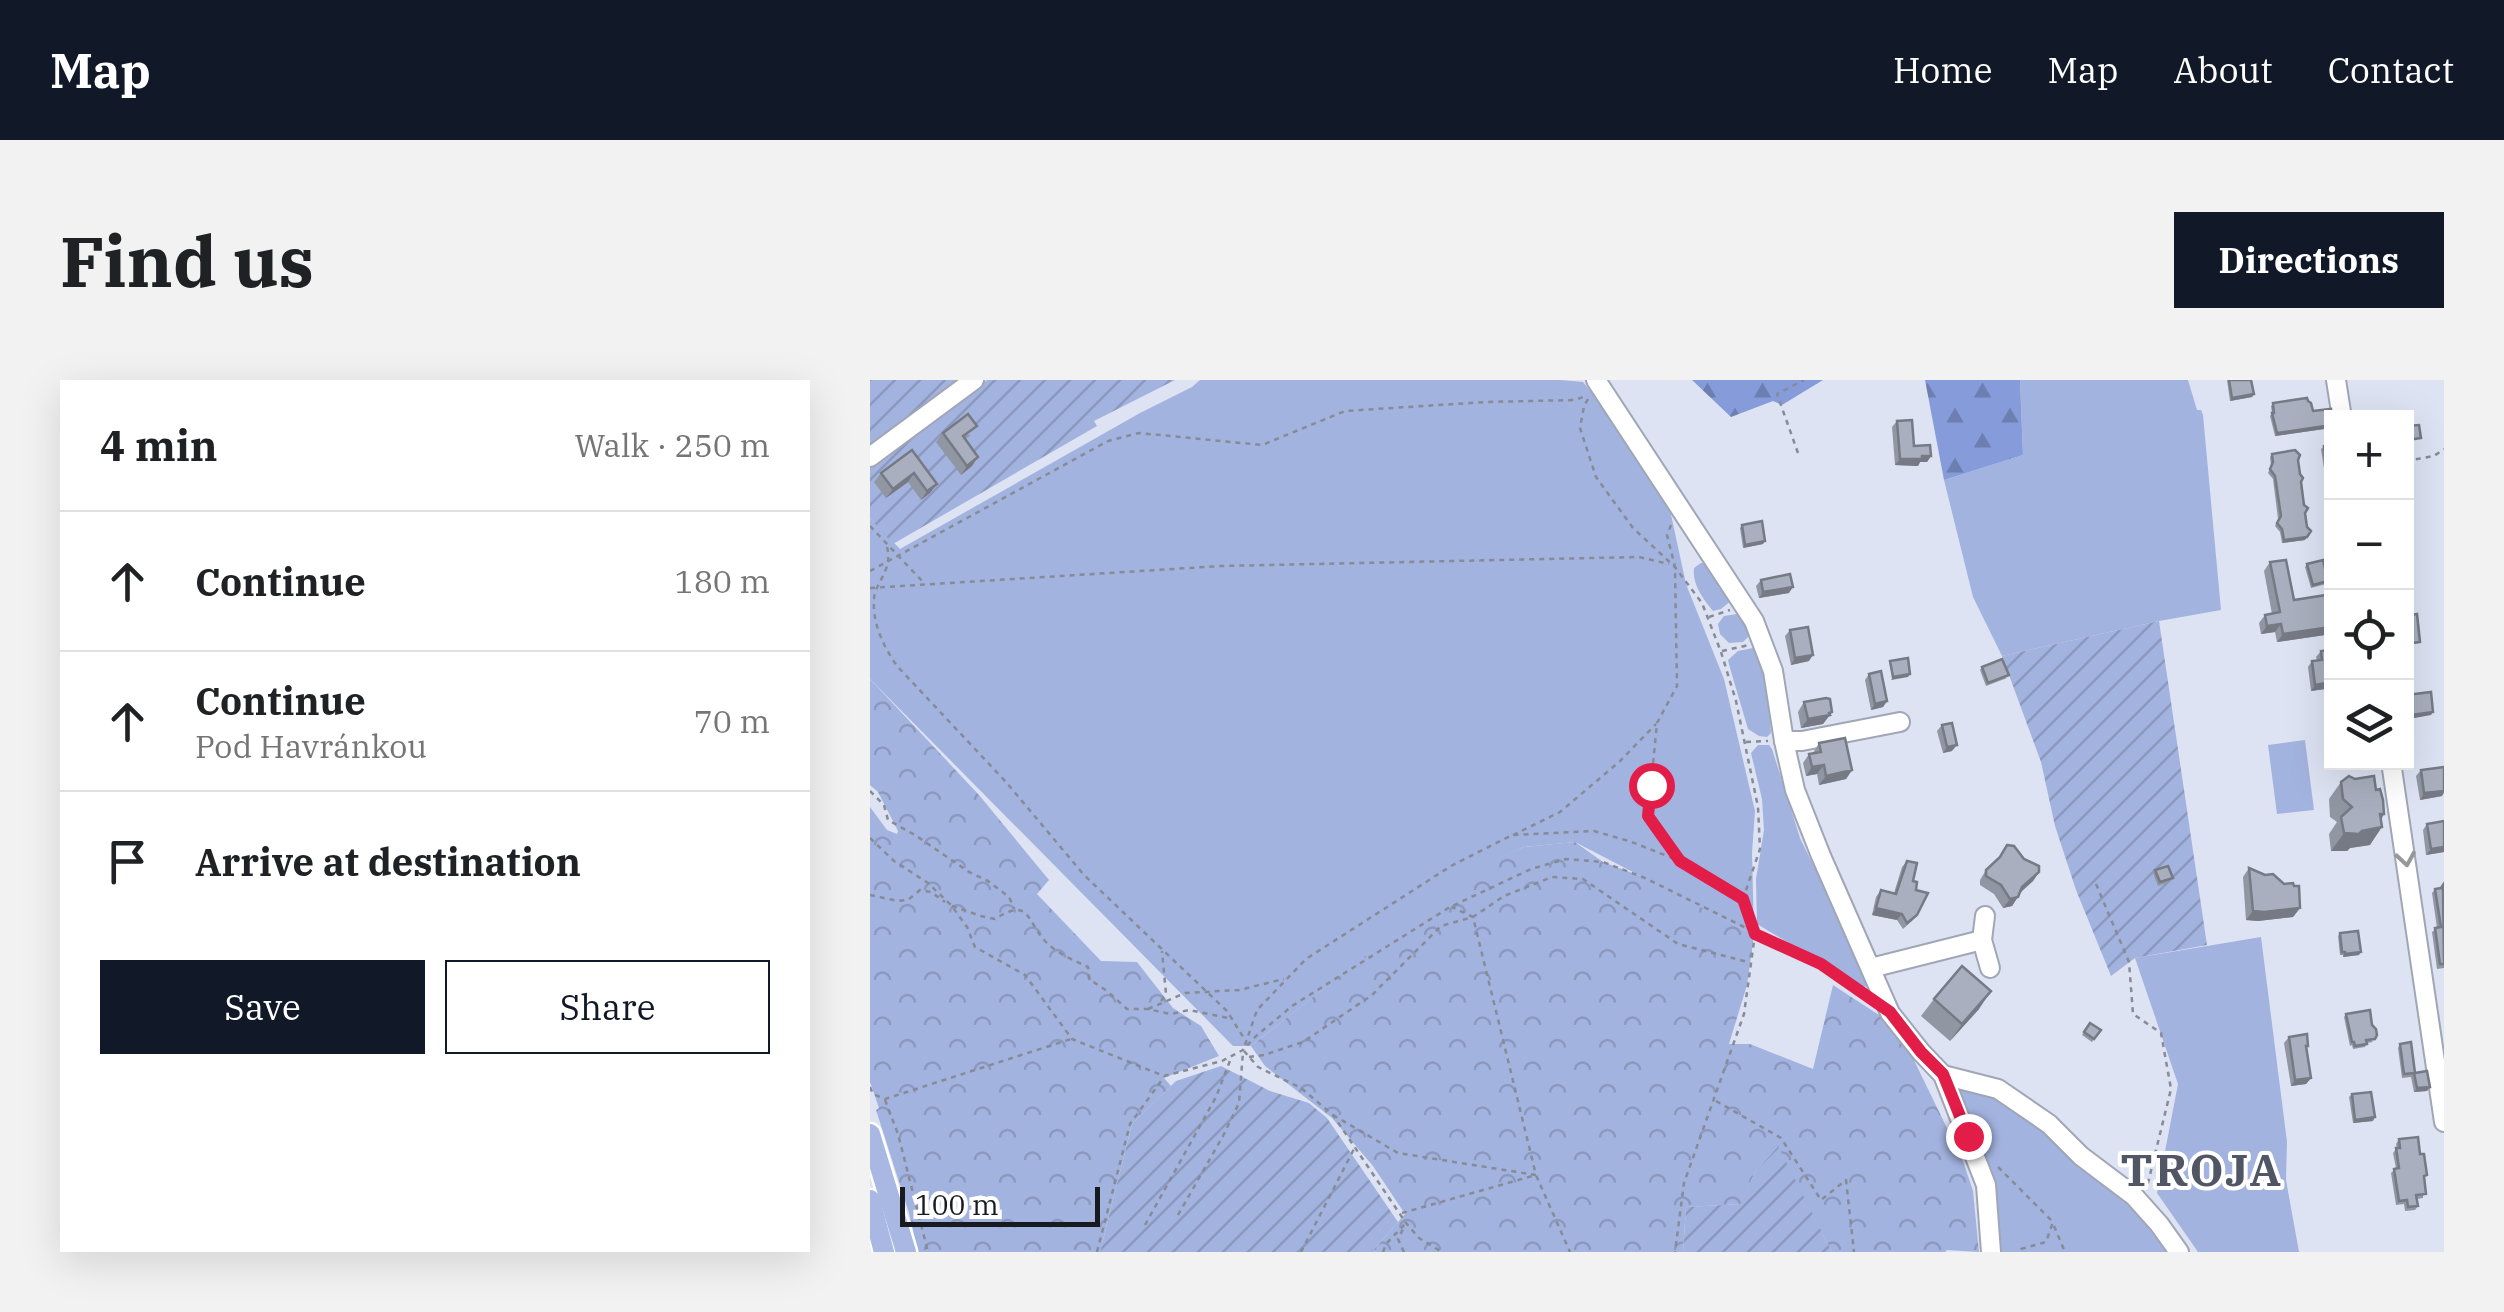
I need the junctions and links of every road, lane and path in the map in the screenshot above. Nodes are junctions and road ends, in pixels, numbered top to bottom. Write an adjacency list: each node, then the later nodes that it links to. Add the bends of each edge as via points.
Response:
1 (972, 380): 8 (street)
2 (1804, 380): 7 (path, via 1777,394)
3 (2336, 380): 5 (street)
4 (1597, 383): 10 (street); 13 (path, via 1592,394 1575,400 1345,410 1262,444 1138,433 1108,441); 15 (path, via 1580,428 1596,476 1633,528)
5 (2341, 410)
6 (2444, 448): 9 (path)
7 (1798, 453)
8 (870, 457)
9 (2414, 459)
10 (1678, 504): 15 (path, via 1668,535); 20 (street)
11 (870, 526): 12 (path)
12 (887, 546): 13 (path); 14 (path)
13 (899, 556): 14 (path); 17 (path)
14 (888, 562): 16 (path); 18 (path)
15 (1675, 567): 17 (path, via 1639,557 1261,565); 21 (path); 27 (path, via 1677,686)
16 (870, 571)
17 (926, 584): 18 (path)
18 (878, 587): 19 (path); 23 (path, via 872,602)
19 (870, 588)
20 (1744, 606): 21 (path); 24 (street)
21 (1708, 617): 25 (path)
22 (870, 626): 23 (path)
23 (876, 631): 45 (path, via 907,677 1084,875)
24 (1762, 642): 25 (path); 28 (street)
25 (1721, 652): 29 (path)
26 (1900, 722): 28 (street)
27 (1657, 723): 32 (path, via 1560,812); 34 (path, via 1648,816)
28 (1784, 741): 29 (path); 47 (street, via 1820,856)
29 (1744, 742): 37 (path, via 1760,849)
30 (2393, 770): 54 (street, one-way to 54)
31 (870, 791): 40 (path, via 888,820 988,881)
32 (1512, 835): 34 (path, via 1594,831); 49 (path, via 1451,866)
33 (870, 838): 38 (path)
34 (1680, 861): 37 (path)
35 (2096, 884): 73 (path, via 2129,962 2133,1014 2160,1033 2171,1089 2150,1183)
36 (870, 895): 38 (path, via 908,900 920,890)
37 (1743, 899): 43 (path)
38 (950, 905): 40 (path, via 995,919); 56 (path, via 975,947 1025,974)
39 (1450, 907): 42 (path); 43 (path, via 1548,863 1584,859 1646,878); 58 (path, via 1292,1006)
40 (1015, 909): 52 (path, via 1127,1008)
41 (1985, 916): 44 (street)
42 (1473, 917): 46 (path, via 1552,877 1582,878 1678,944); 60 (path, via 1441,926 1372,996 1303,1042); 71 (path)
43 (1755, 934): 46 (path); 53 (path, via 1821,964)
44 (1982, 940): 47 (street); 48 (street)
45 (1162, 951): 50 (path); 51 (path, via 1166,994)
46 (1751, 963): 65 (path, via 1744,1014)
47 (1871, 968): 53 (street)
48 (1990, 968)
49 (1286, 978): 50 (path, via 1239,990); 57 (path, via 1257,1010)
50 (1204, 990): 51 (path); 55 (path)
51 (1160, 1002): 52 (path)
52 (1147, 1009): 55 (path)
53 (1890, 1012): 61 (street)
54 (2437, 1018): 67 (street)
55 (1233, 1019): 57 (path)
56 (1072, 1039): 62 (path); 64 (path)
57 (1246, 1041): 58 (path)
58 (1243, 1050): 59 (path); 60 (path); 75 (path, via 1238,1103)
59 (1232, 1056): 62 (path); 78 (path)
60 (1249, 1057): 66 (path)
61 (1943, 1074): 70 (street); 73 (street, via 2018,1101)
62 (1164, 1076): 82 (path, via 1130,1124)
63 (870, 1088): 64 (path)
64 (885, 1100): 81 (path)
65 (1715, 1100): 88 (path, via 1684,1184); 89 (path, via 1781,1138 1821,1200 1846,1180)
66 (1333, 1115): 69 (path); 71 (path, via 1398,1153)
67 (2444, 1122)
68 (870, 1134): 80 (main road)
69 (1355, 1146): 74 (path); 83 (path)
70 (1978, 1159): 76 (path, via 2001,1169); 90 (street)
71 (1536, 1175): 74 (path); 87 (path)
72 (870, 1200): 79 (main road)
73 (2138, 1200): 93 (street)
74 (1401, 1214): 77 (path)
75 (1178, 1215)
76 (2053, 1222): 91 (path, via 2046,1242); 92 (path)
77 (1406, 1224): 84 (path); 85 (path, via 1398,1240); 86 (path)
78 (1145, 1225)
79 (884, 1252)
80 (906, 1252)
81 (928, 1252)
82 (1098, 1252)
83 (1300, 1252)
84 (1383, 1252)
85 (1404, 1252)
86 (1442, 1252)
87 (1570, 1252)
88 (1676, 1252)
89 (1854, 1252)
90 (1991, 1252)
91 (2020, 1252)
92 (2065, 1252)
93 (2178, 1252)

